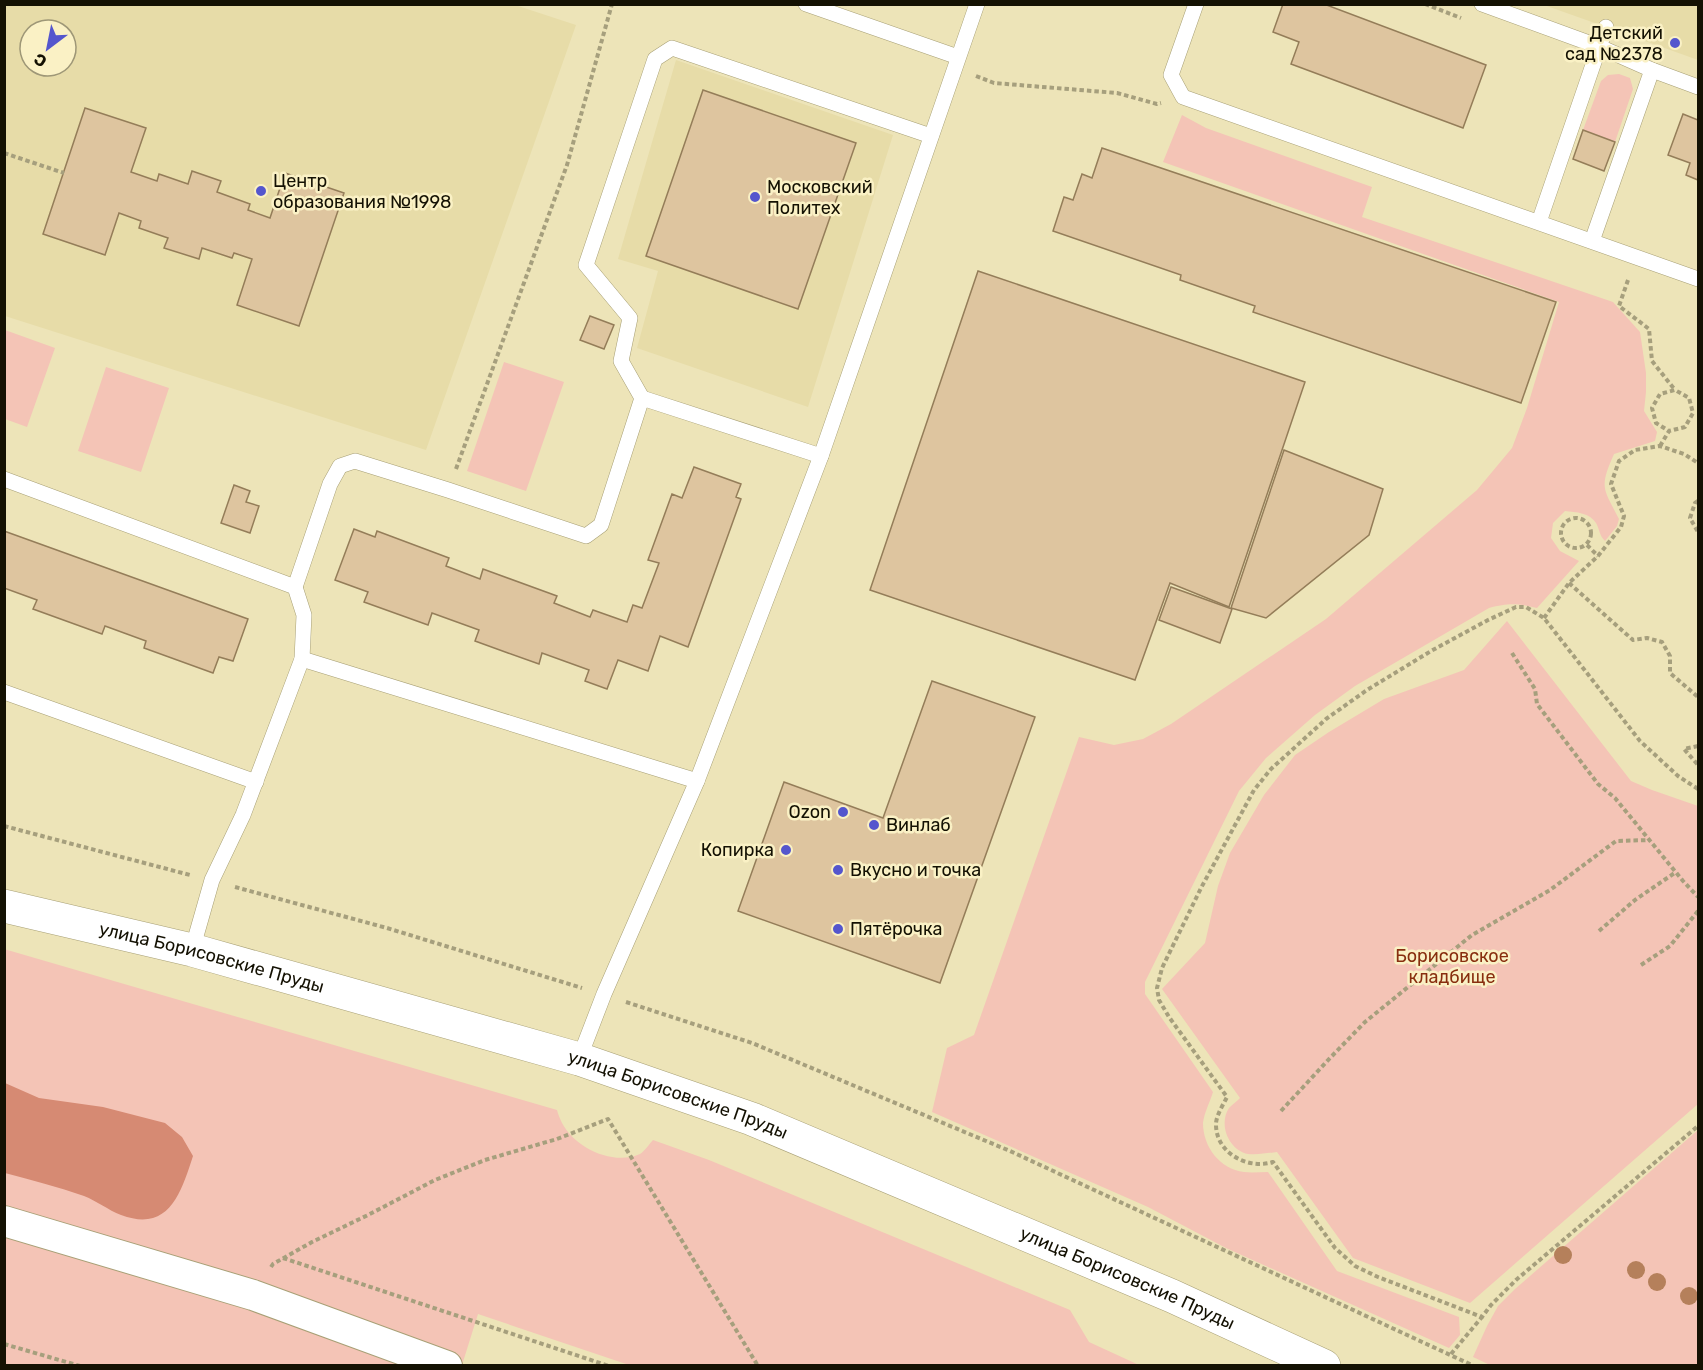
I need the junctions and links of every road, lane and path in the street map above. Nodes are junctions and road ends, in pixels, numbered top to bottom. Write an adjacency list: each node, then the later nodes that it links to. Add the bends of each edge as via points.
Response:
1 (612, 4): 28 (path, via 567,165)
2 (806, 4): 10 (lane)
3 (977, 4): 10 (lane)
4 (1196, 4): 13 (lane, via 1171,75)
5 (1425, 4): 7 (path)
6 (1482, 4): 9 (lane)
7 (1469, 21)
8 (1606, 27): 9 (lane)
9 (1600, 47): 11 (lane); 17 (lane)
10 (956, 63): 13 (path, via 994,83 1117,93 1157,104); 14 (lane)
11 (1652, 70): 12 (lane); 18 (lane)
12 (1698, 87)
13 (1183, 97): 17 (lane)
14 (931, 136): 22 (lane, via 672,48 655,59 586,265 630,318 621,361); 25 (lane)
15 (4, 153): 16 (path)
16 (64, 173)
17 (1539, 222): 18 (lane)
18 (1592, 241): 19 (lane)
19 (1698, 279)
20 (1619, 306): 21 (path, via 1649,329 1652,361)
21 (1675, 390): 23 (path, via 1660,394 1652,408 1656,423); 23 (path, via 1689,398 1694,413 1685,427)
22 (642, 398): 25 (lane); 28 (lane, via 601,525 586,536)
23 (1669, 431): 24 (path)
24 (1660, 446): 26 (path, via 1684,453); 32 (path, via 1635,450 1619,461 1611,484 1624,516 1621,527)
25 (821, 456): 42 (lane)
26 (1698, 463)
27 (4, 479): 34 (lane)
28 (448, 490): 34 (lane, via 354,460 339,466)
29 (1698, 501): 30 (path, via 1690,518)
30 (1698, 532)
31 (1587, 545): 31 (path, via 1575,549 1565,544 1561,533 1566,522 1577,518 1587,523 1592,534); 32 (path)
32 (1598, 556): 33 (path)
33 (1569, 583): 35 (path); 39 (path, via 1633,640 1662,642 1670,656 1670,673)
34 (295, 586): 37 (lane, via 304,615)
35 (1544, 618): 44 (path, via 1640,741); 62 (path, via 1526,607 1516,607 1488,620 1367,690 1291,749 1249,799 1162,968 1157,988 1168,1017 1227,1097 1216,1122 1225,1148 1245,1162 1273,1162 1335,1248 1355,1266)
36 (1512, 653): 46 (path, via 1535,689 1537,704 1598,784)
37 (302, 658): 42 (lane); 43 (lane)
38 (4, 692): 43 (lane)
39 (1698, 697)
40 (1698, 746): 41 (path, via 1684,749)
41 (1698, 765)
42 (697, 781): 55 (lane)
43 (256, 782): 48 (lane)
44 (1698, 789)
45 (4, 826): 48 (path)
46 (1650, 840): 47 (path); 57 (path, via 1616,841 1550,890 1472,935 1365,1022)
47 (1676, 872): 49 (path); 52 (path)
48 (212, 880): 53 (lane); 55 (path)
49 (1698, 897)
50 (4, 906): 53 (main road, улица Борисовские Пруды)
51 (1698, 911): 54 (path, via 1670,946)
52 (1599, 931)
53 (192, 950): 56 (main road, улица Борисовские Пруды)
54 (1641, 965)
55 (604, 994): 56 (lane); 64 (path, via 752,1043 1010,1151)
56 (579, 1059): 69 (main road, улица Борисовские Пруды, via 752,1119 1172,1296)
57 (1281, 1111)
58 (1698, 1126): 62 (path, via 1516,1280)
59 (4, 1221): 61 (street)
60 (283, 1258): 61 (path, via 273,1264); 67 (path); 68 (path, via 435,1180 608,1119)
61 (253, 1295): 66 (street)
62 (1482, 1317): 64 (path)
63 (4, 1344): 65 (path)
64 (1451, 1354): 70 (path)
65 (80, 1365)
66 (447, 1365)
67 (609, 1365)
68 (758, 1365)
69 (1324, 1365)
70 (1474, 1365)

